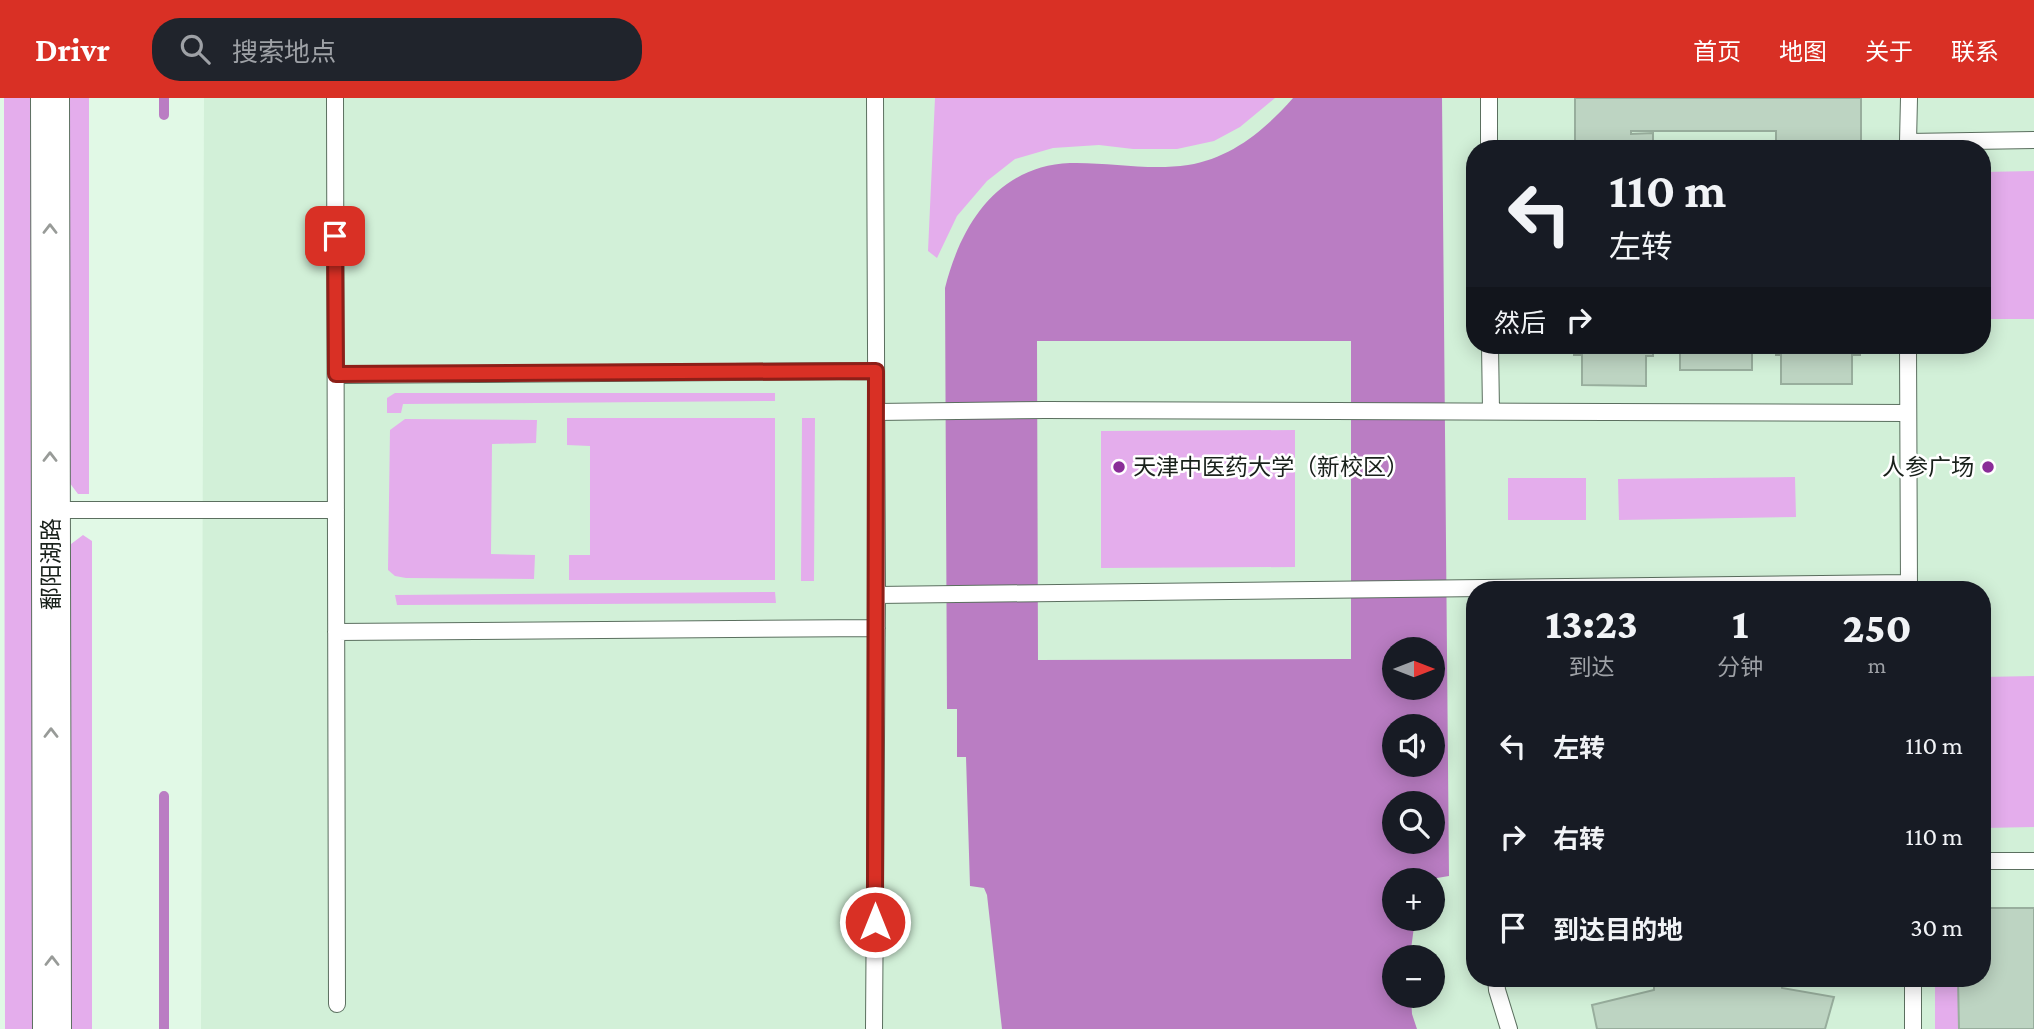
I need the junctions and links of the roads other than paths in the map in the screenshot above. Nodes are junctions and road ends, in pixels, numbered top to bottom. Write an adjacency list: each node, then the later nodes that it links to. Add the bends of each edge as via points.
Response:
1 (50, 98): 17 (main road, 鄱阳湖路, one-way to 1)
2 (335, 98): 13 (lane)
3 (875, 98): 12 (lane)
4 (1489, 98): 6 (lane)
5 (1909, 98): 7 (lane)
6 (1489, 140)
7 (1909, 140)
8 (2034, 140): 9 (lane)
9 (1991, 142)
10 (1490, 354): 14 (lane)
11 (1908, 354): 16 (lane)
12 (876, 371): 13 (lane); 15 (lane)
13 (336, 374): 18 (lane)
14 (1491, 411): 15 (lane); 16 (lane)
15 (876, 412): 21 (lane)
16 (1908, 413): 19 (lane)
17 (50, 510): 18 (lane); 29 (main road, 鄱阳湖路, one-way to 17)
18 (336, 510): 23 (lane)
19 (1909, 581)
20 (1466, 588): 21 (lane)
21 (877, 595): 22 (lane)
22 (877, 628): 23 (lane); 30 (lane)
23 (336, 632): 28 (lane)
24 (1991, 861): 25 (lane)
25 (2034, 861)
26 (1497, 987): 31 (lane)
27 (1913, 987): 32 (lane)
28 (337, 1004)
29 (52, 1029)
30 (874, 1029)
31 (1509, 1029)
32 (1913, 1029)

